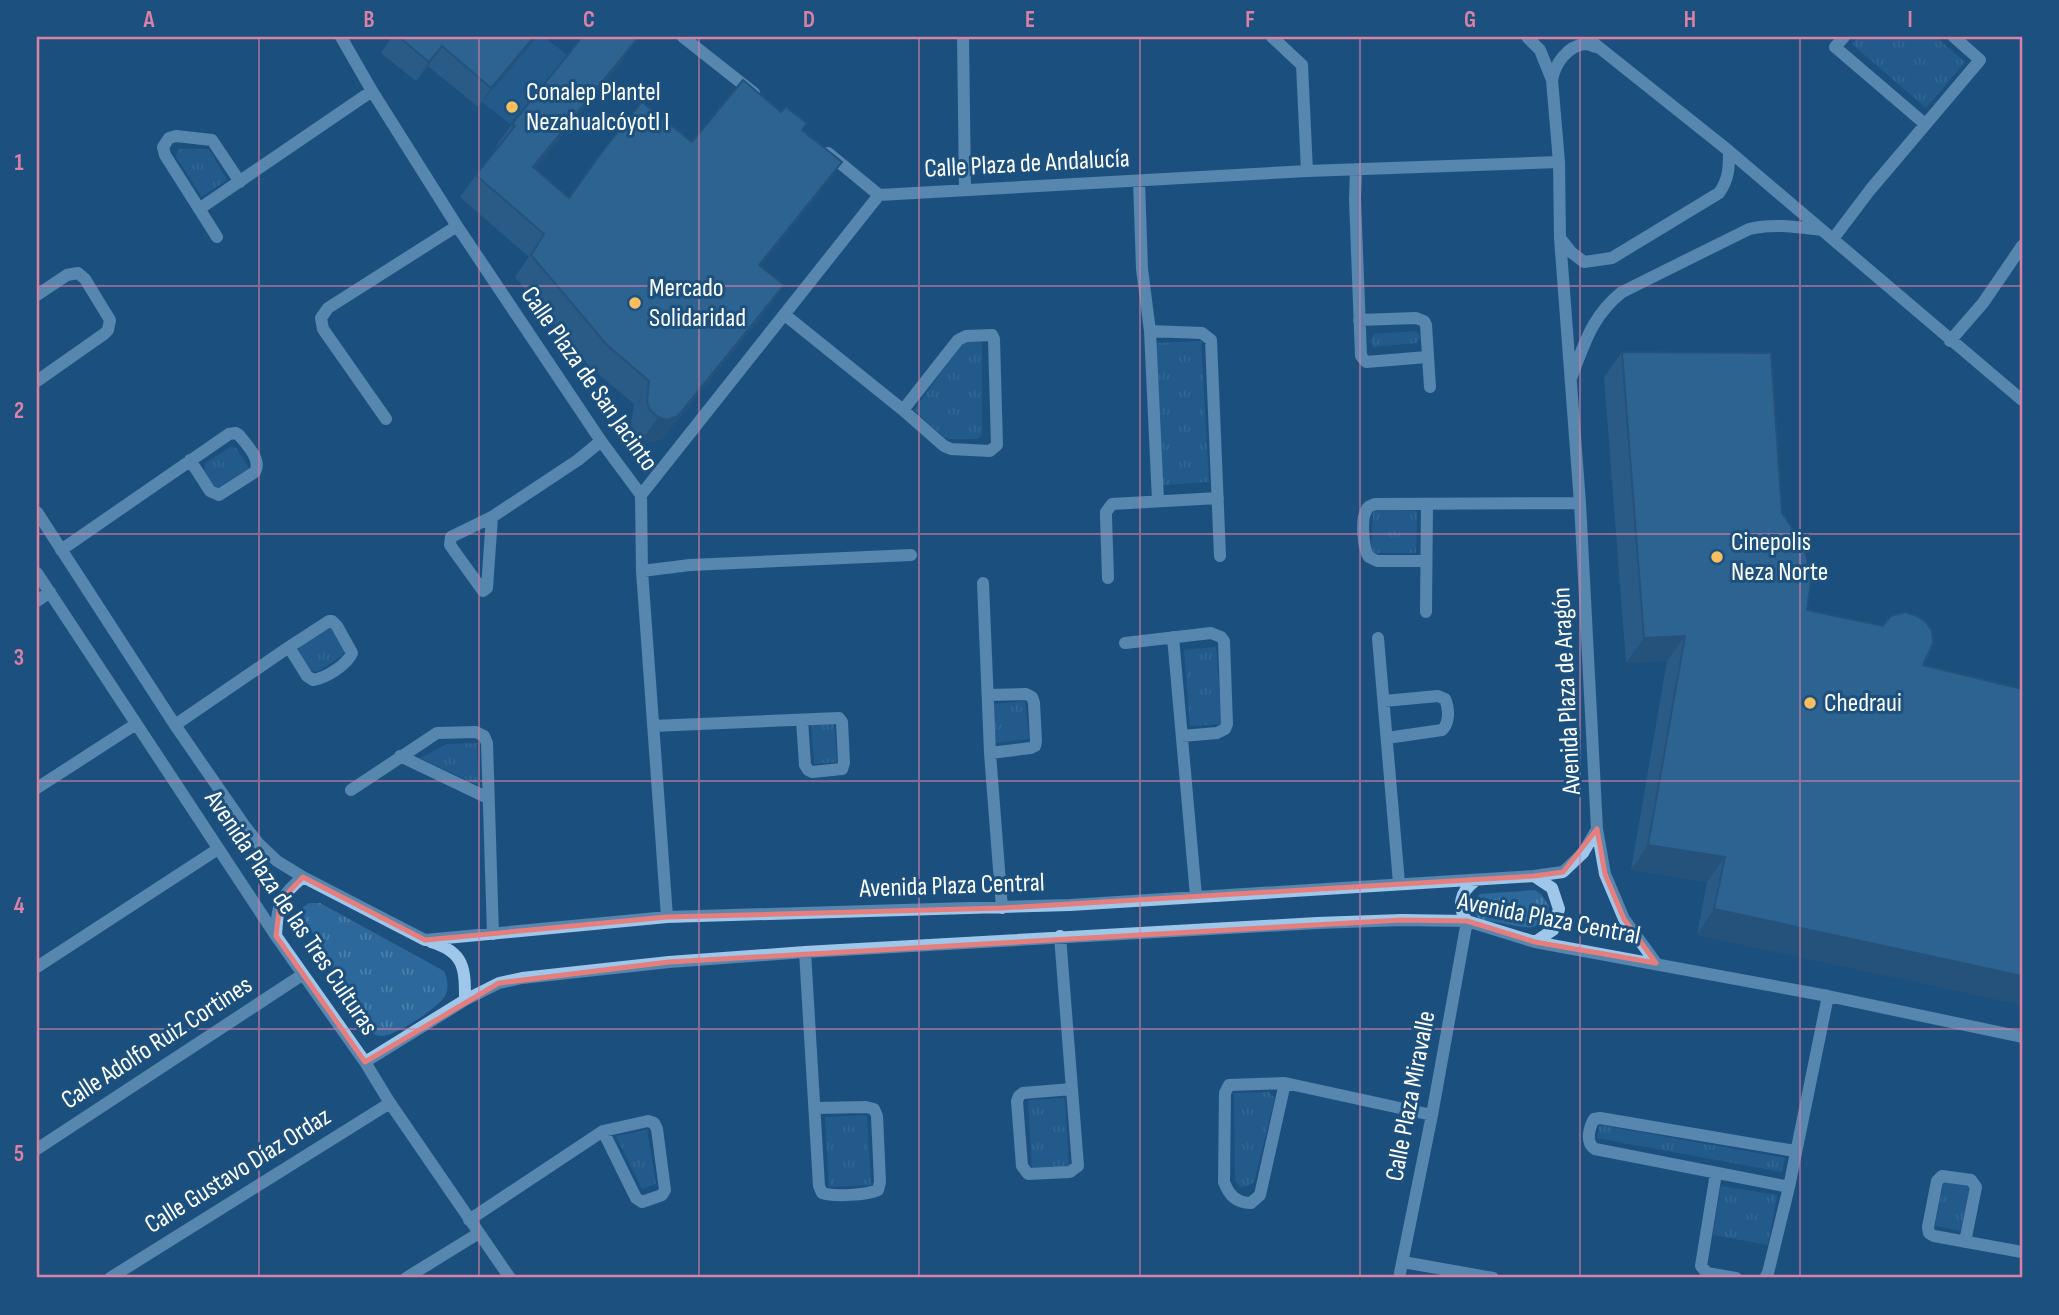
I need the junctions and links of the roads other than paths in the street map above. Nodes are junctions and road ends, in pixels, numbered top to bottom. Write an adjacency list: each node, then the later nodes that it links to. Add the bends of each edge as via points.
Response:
1 (341, 37): 11 (street, Calle Plaza de San Jacinto)
2 (683, 37): 12 (street)
3 (963, 37): 21 (street)
4 (1272, 37): 18 (street, via 1303,65)
5 (1527, 37): 10 (street, Avenida Plaza de Aragón, via 1540,51)
6 (1586, 37): 9 (street)
7 (1844, 37): 13 (street, via 1835,47)
8 (1954, 37): 13 (street, via 1980,60)
9 (1600, 48): 10 (street, via 1585,44 1567,52); 15 (street)
10 (1552, 80): 16 (street, Avenida Plaza de Aragón)
11 (372, 92): 20 (street); 24 (street, Calle Plaza de San Jacinto)
12 (760, 98)
13 (1925, 124): 28 (street)
14 (814, 142): 22 (street)
15 (1729, 151): 25 (street); 27 (street, via 1726,183 1719,193 1612,258 1584,262)
16 (1559, 162): 17 (street, Calle Plaza de Andalucía); 27 (street, Avenida Plaza de Aragón)
17 (1356, 169): 18 (street, Calle Plaza de Andalucía); 32 (street)
18 (1307, 171): 19 (street, Calle Plaza de Andalucía)
19 (1139, 181): 21 (street, Calle Plaza de Andalucía); 33 (street, via 1142,270)
20 (240, 182): 23 (street); 23 (street, via 212,139 169,138 163,147 165,155)
21 (965, 189): 22 (street, Calle Plaza de Andalucía)
22 (880, 195): 31 (street)
23 (199, 209): 26 (street)
24 (457, 226): 41 (street, via 328,308 321,318 323,329); 42 (street, Calle Plaza de San Jacinto)
25 (1822, 230): 28 (street); 37 (street, via 1782,225 1749,229 1622,292 1593,324)
26 (216, 237)
27 (1560, 238): 37 (street, Avenida Plaza de Aragón)
28 (1833, 239): 34 (street)
29 (2022, 246): 34 (street)
30 (37, 295): 36 (street, via 78,273 110,324 104,334)
31 (785, 315): 40 (street); 44 (street)
32 (1359, 320): 35 (street, via 1424,321); 35 (street, via 1363,360)
33 (1150, 331): 45 (street, via 1202,332 1211,340); 46 (street)
34 (1951, 341): 39 (street)
35 (1427, 357): 38 (street)
36 (37, 381)
37 (1570, 381): 47 (street, Avenida Plaza de Aragón)
38 (1430, 387)
39 (2022, 400)
40 (903, 410): 40 (street, via 958,340 992,335 998,442 993,450 947,448)
41 (386, 419)
42 (601, 441): 44 (street, Calle Plaza de San Jacinto); 50 (street)
43 (190, 460): 43 (street, via 236,433 258,467 219,495 210,491); 51 (street)
44 (641, 495): 55 (street, Calle Plaza de San Jacinto)
45 (1218, 498): 46 (street); 53 (street)
46 (1158, 500): 57 (street, via 1116,503 1108,508)
47 (1580, 503): 48 (street); 79 (street, Avenida Plaza de Aragón)
48 (1427, 504): 54 (street); 54 (street, via 1375,504 1364,516 1368,557)
49 (37, 512): 51 (street, Avenida Plaza de las Tres Culturas)
50 (492, 517): 50 (street, via 487,588 483,591 449,542 453,535)
51 (61, 550): 70 (street, Avenida Plaza de las Tres Culturas)
52 (911, 555): 55 (street)
53 (1220, 556)
54 (1425, 561): 61 (street)
55 (642, 571): 71 (street, Calle Plaza de San Jacinto)
56 (37, 573): 59 (street, Avenida Plaza de las Tres Culturas)
57 (1108, 578)
58 (983, 583): 66 (street)
59 (50, 592): 60 (street); 69 (street, Avenida Plaza de las Tres Culturas)
60 (37, 601)
61 (1426, 612)
62 (1173, 637): 64 (street); 72 (street); 72 (street, via 1211,633 1221,637 1224,646 1225,729)
63 (1378, 638): 67 (street)
64 (1125, 643)
65 (289, 647): 65 (street, via 332,621 352,653 346,662 313,680); 70 (street)
66 (988, 695): 74 (street); 74 (street, via 1031,697 1036,744)
67 (1384, 701): 73 (street); 73 (street, via 1438,696 1447,705 1447,724 1442,730)
68 (802, 720): 68 (street, via 841,719 842,769 812,772 806,767); 71 (street)
69 (136, 724): 76 (street); 80 (street, Avenida Plaza de las Tres Culturas)
70 (175, 725): 82 (street, Avenida Plaza de las Tres Culturas, via 258,843)
71 (653, 726): 87 (street, Calle Plaza de San Jacinto)
72 (1182, 736): 85 (street)
73 (1387, 738): 84 (street)
74 (990, 753): 86 (street)
75 (400, 756): 77 (street); 78 (street); 78 (street, via 437,733 480,733 486,739)
76 (37, 788)
77 (351, 790)
78 (488, 798): 89 (street)
79 (1597, 829): 81 (street, Avenida Plaza Central, via 1583,853 1563,872); 95 (street, Avenida Plaza de Aragón, via 1605,874 1624,919)
80 (218, 849): 90 (street, Avenida Plaza de las Tres Culturas); 96 (street)
81 (1534, 876): 83 (street, Avenida Plaza Central); 93 (street, via 1552,888 1559,909 1553,930)
82 (303, 877): 90 (street, via 280,901); 92 (street)
83 (1475, 881): 84 (street, Avenida Plaza Central); 88 (street, Calle Plaza Miravalle, via 1460,899 1461,914)
84 (1399, 883): 85 (street, Avenida Plaza Central)
85 (1196, 896): 86 (street, Avenida Plaza Central)
86 (1002, 908): 87 (street, Avenida Plaza Central)
87 (667, 917): 89 (street, Avenida Plaza Central)
88 (1467, 921): 91 (street, Avenida Plaza Central, via 1329,922); 93 (street, Avenida Plaza Central); 106 (street, Calle Plaza Miravalle)
89 (493, 934): 92 (street, Avenida Plaza Central)
90 (276, 936): 97 (street, Avenida Plaza de las Tres Culturas)
91 (1060, 936): 94 (street, Avenida Plaza Central); 103 (street)
92 (425, 940): 99 (street, via 443,946 462,962)
93 (1535, 942): 95 (street, Avenida Plaza Central)
94 (805, 952): 99 (street, Avenida Plaza Central, via 522,978 499,983); 105 (street)
95 (1656, 963): 98 (street)
96 (37, 967)
97 (302, 975): 101 (street, Avenida Plaza de las Tres Culturas); 108 (street, Calle Adolfo Ruiz Cortines)
98 (1828, 996): 100 (street); 109 (street)
99 (465, 1000): 101 (street, Avenida Plaza Central)
100 (2022, 1037)
101 (365, 1062): 104 (street, Avenida Plaza de las Tres Culturas)
102 (1285, 1083): 102 (street, via 1227,1087 1224,1182 1239,1201 1251,1203 1260,1195); 106 (street)
103 (1072, 1089): 103 (street, via 1018,1096 1022,1166 1028,1174 1076,1169)
104 (390, 1102): 112 (street, Avenida Plaza de las Tres Culturas); 117 (street, Calle Gustavo Díaz Ordaz)
105 (815, 1108): 105 (street, via 874,1109 878,1190 822,1193)
106 (1432, 1115): 116 (street, Calle Plaza Miravalle)
107 (603, 1132): 107 (street, via 654,1123 662,1195 642,1202 636,1198); 112 (street)
108 (37, 1149)
109 (1795, 1151): 110 (street, via 1600,1118 1591,1124 1588,1142 1595,1149); 111 (street)
110 (1716, 1173): 111 (street); 122 (street, via 1701,1266 1707,1273)
111 (1789, 1187): 123 (street)
112 (470, 1220): 113 (street, Avenida Plaza de las Tres Culturas)
113 (480, 1233): 118 (street); 119 (street, Avenida Plaza de las Tres Culturas)
114 (1965, 1242): 114 (street, via 1934,1236 1928,1230 1942,1175 1971,1180 1976,1186); 115 (street)
115 (2022, 1251)
116 (1403, 1262): 120 (street, Calle Plaza Miravalle); 121 (street)
117 (110, 1278)
118 (406, 1278)
119 (510, 1278)
120 (1399, 1278)
121 (1493, 1278)
122 (1736, 1278)
123 (1765, 1278)

